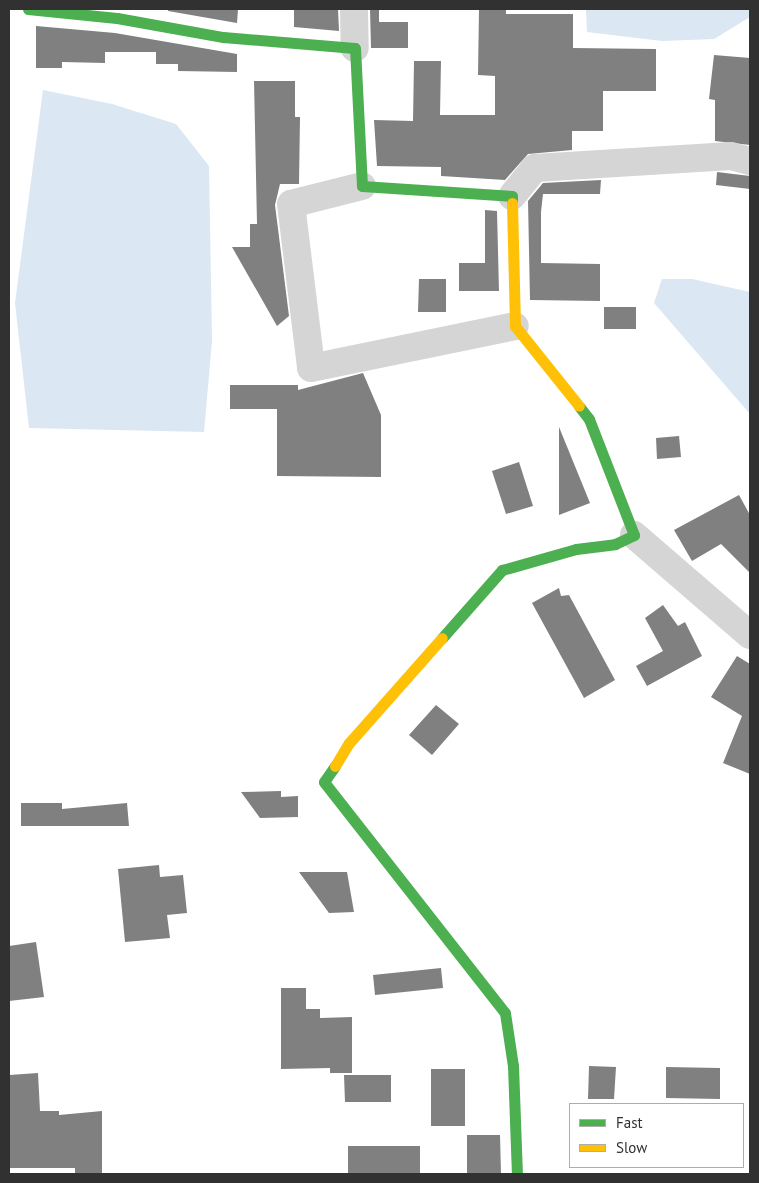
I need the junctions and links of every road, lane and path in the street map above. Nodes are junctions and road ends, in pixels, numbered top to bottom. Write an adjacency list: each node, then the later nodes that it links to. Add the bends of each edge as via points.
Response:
1 (28, 9): 3 (street, via 117,18 223,37)
2 (354, 9): 3 (street)
3 (355, 48): 5 (street)
4 (750, 161): 6 (street, via 731,156 535,168)
5 (362, 186): 6 (street); 7 (street, via 291,204 311,368)
6 (512, 196): 7 (street)
7 (515, 326): 8 (street, via 589,419)
8 (634, 535): 9 (street); 10 (street, via 615,544 576,549 502,570 349,743 324,782 505,1012 513,1066)
9 (750, 636)
10 (517, 1174)

